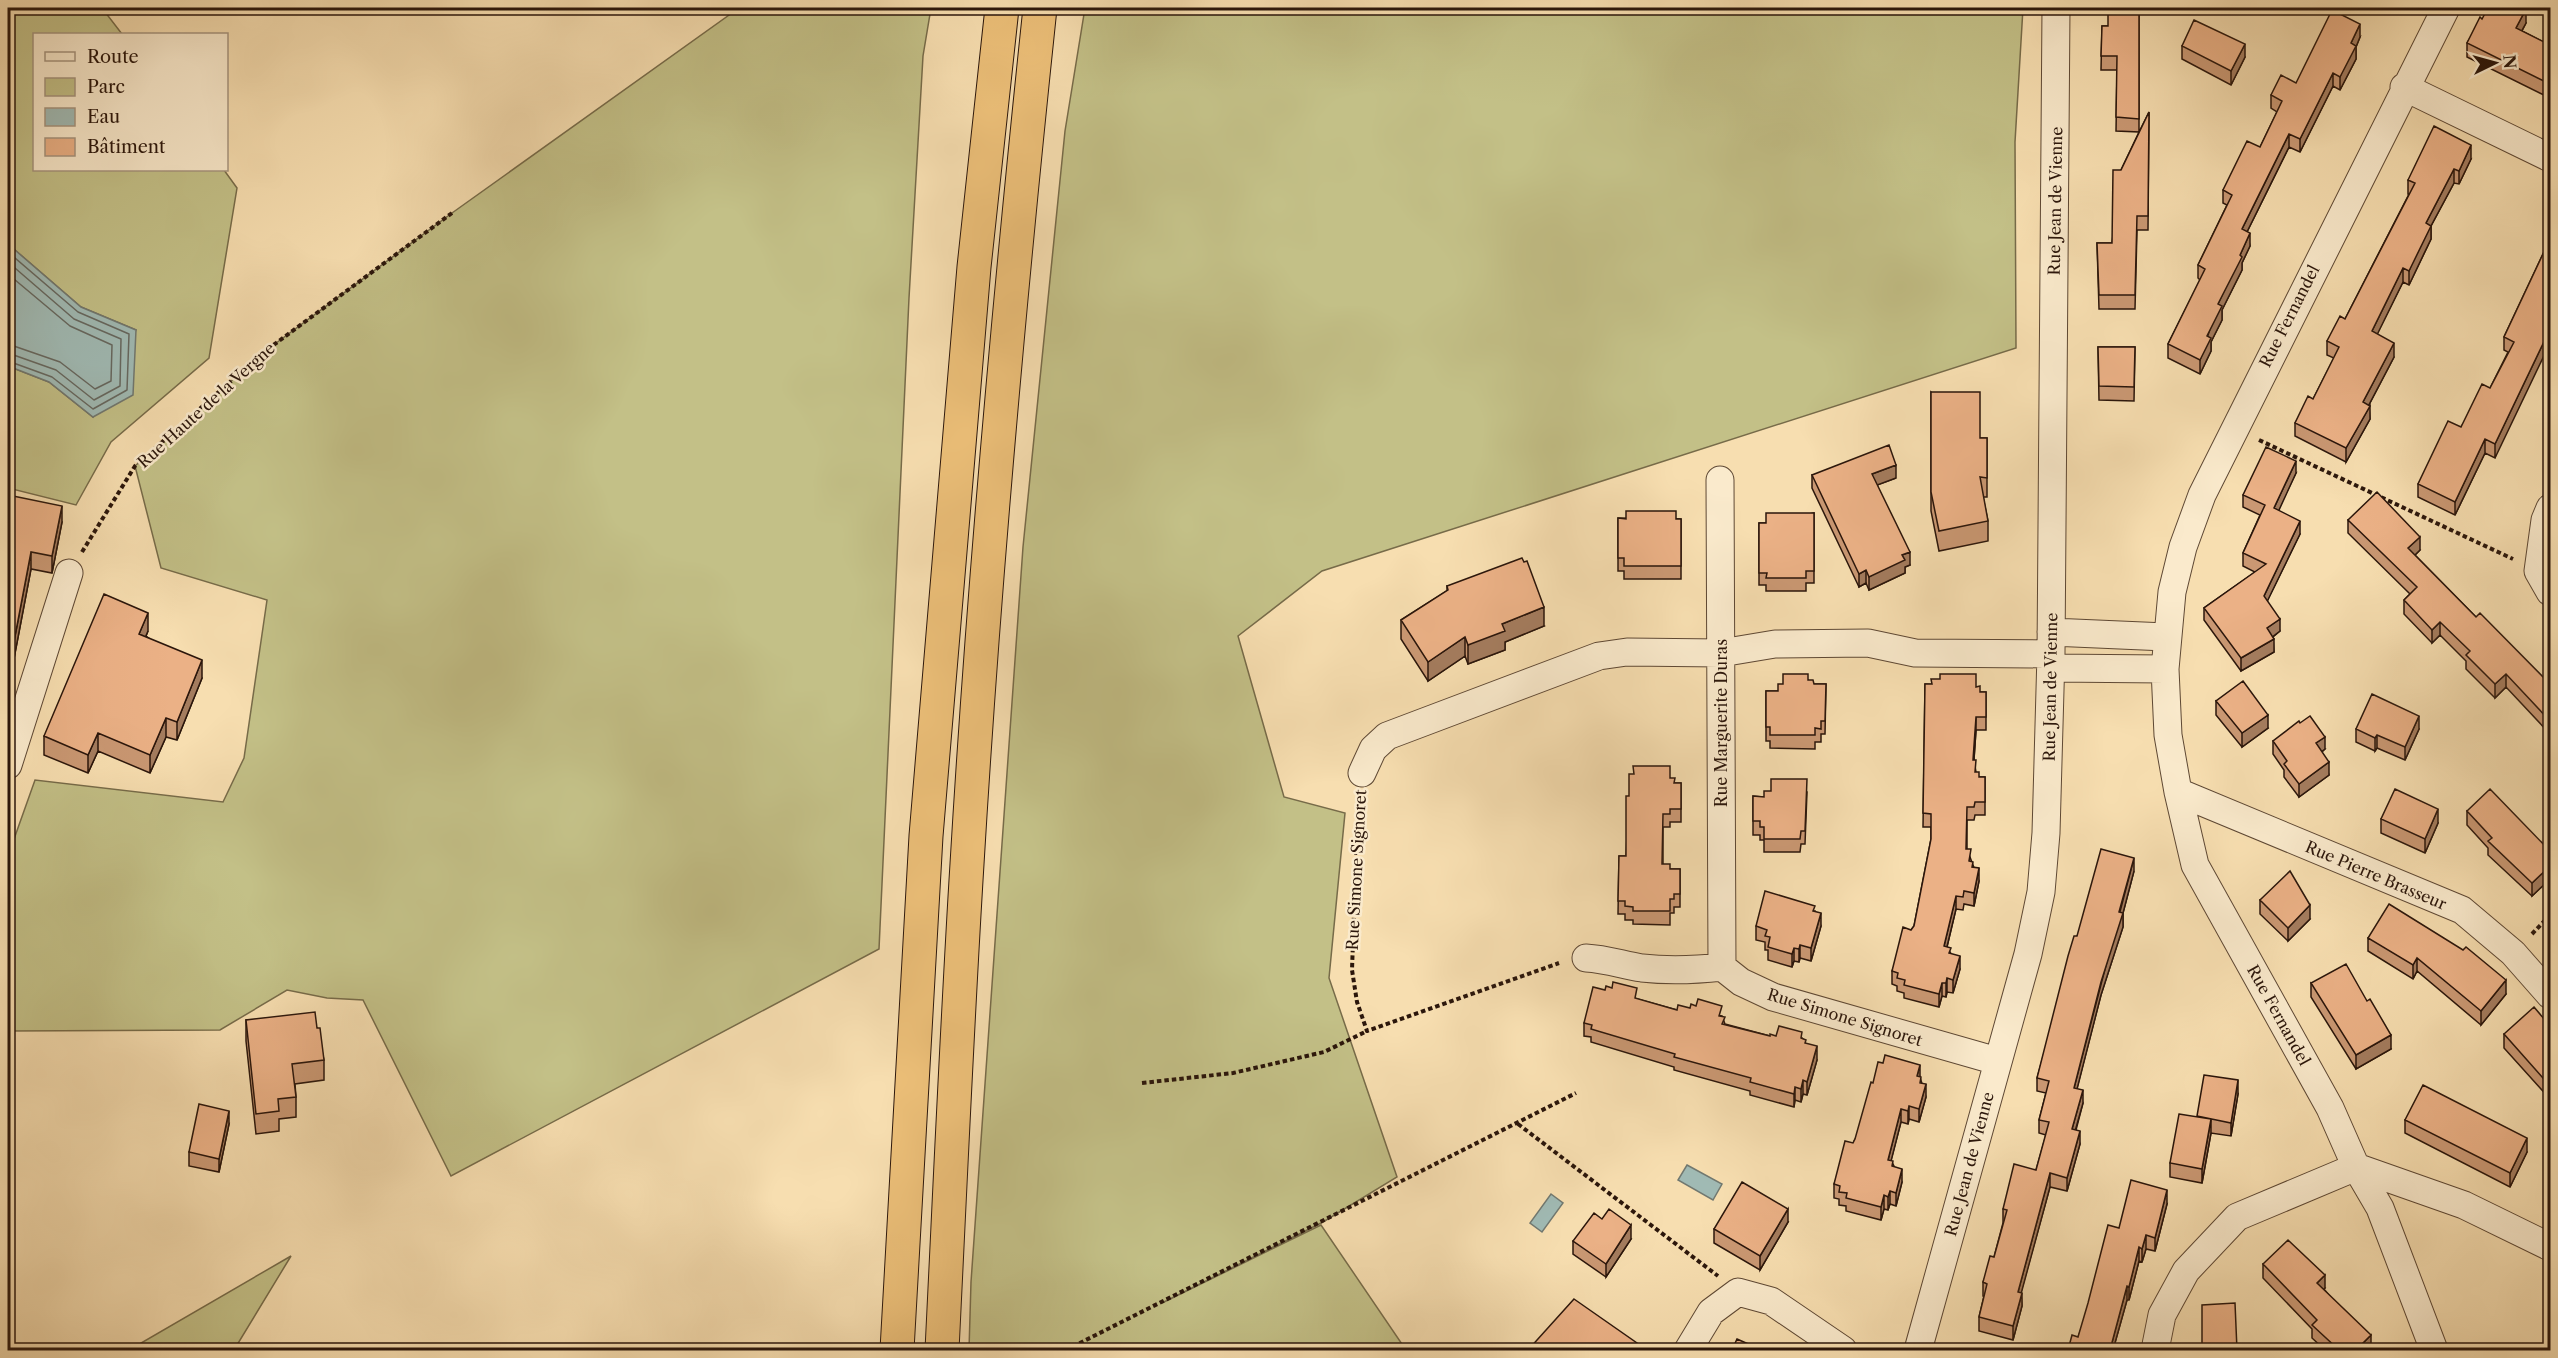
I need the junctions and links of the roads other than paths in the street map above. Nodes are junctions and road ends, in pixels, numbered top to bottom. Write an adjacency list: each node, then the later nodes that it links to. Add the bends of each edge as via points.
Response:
1 (1002, 8): 24 (highway, via 974,267 927,824)
2 (1040, 8): 25 (highway, via 987,567)
3 (2056, 8): 12 (street, Rue Jean de Vienne)
4 (2446, 8): 5 (street, Rue Fernandel)
5 (2404, 87): 6 (street); 11 (street, Rue Fernandel, via 2202,495 2183,548)
6 (2550, 158)
7 (1720, 480): 13 (street, Rue Marguerite Duras)
8 (2550, 508): 10 (street, via 2545,520)
9 (69, 573): 15 (street)
10 (2544, 582)
11 (2166, 637): 12 (street); 14 (street, Rue Fernandel)
12 (2051, 652): 13 (street, Rue Simone Signoret, via 1915,653 1868,643 1775,644); 14 (street); 21 (street, Rue Jean de Vienne, via 2041,892 2028,954)
13 (1721, 653): 16 (street, Rue Simone Signoret, via 1627,652 1599,656 1387,736 1373,749); 19 (street, Rue Marguerite Duras)
14 (2165, 669): 17 (street, Rue Fernandel, via 2168,735)
15 (8, 765)
16 (1362, 773)
17 (2178, 792): 20 (street, Rue Pierre Brasseur, via 2462,910 2513,953); 22 (street, Rue Fernandel, via 2196,865 2330,1108)
18 (1586, 958): 19 (street, via 1683,971)
19 (1722, 967): 21 (street, Rue Simone Signoret, via 1741,982 1773,997)
20 (2550, 995)
21 (1997, 1060): 28 (street, Rue Jean de Vienne)
22 (2356, 1167): 23 (street, via 2464,1205); 29 (street, via 2237,1217 2186,1271 2162,1316); 30 (street, Rue Fernandel, via 2380,1208)
23 (2550, 1247)
24 (897, 1350)
25 (942, 1350)
26 (1688, 1350): 27 (street, via 1711,1311 1738,1292 1771,1300)
27 (1843, 1350)
28 (1918, 1350)
29 (2155, 1350)
30 (2434, 1350)

